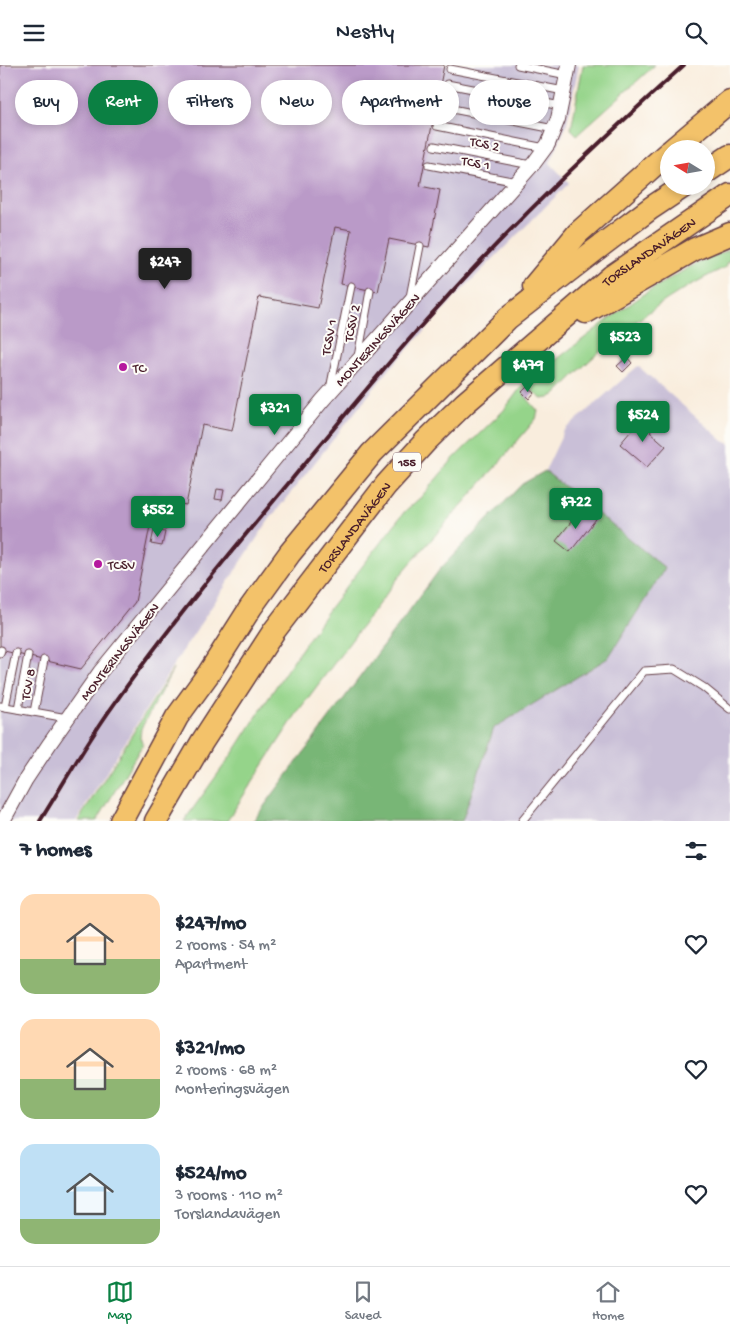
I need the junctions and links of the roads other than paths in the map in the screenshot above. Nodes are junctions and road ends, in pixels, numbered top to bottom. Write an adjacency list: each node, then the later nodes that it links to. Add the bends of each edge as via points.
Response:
1 (518, 65): 3 (lane)
2 (450, 69): 5 (lane)
3 (568, 70): 5 (street, MONTERINGSVÄGEN)
4 (459, 86): 7 (lane)
5 (564, 91): 7 (street, MONTERINGSVÄGEN)
6 (730, 101): 11 (main road)
7 (561, 106): 10 (street, MONTERINGSVÄGEN)
8 (459, 110): 10 (lane)
9 (437, 126): 13 (lane)
10 (554, 129): 13 (street, MONTERINGSVÄGEN)
11 (684, 140)
12 (434, 146): 17 (lane, TCS 2)
13 (545, 148): 17 (street, MONTERINGSVÄGEN)
14 (730, 156): 18 (main road)
15 (660, 160): 27 (main road, via 578,233)
16 (429, 165): 19 (lane, TCS 1)
17 (532, 166): 19 (street, MONTERINGSVÄGEN)
18 (715, 166)
19 (517, 183): 26 (street, MONTERINGSVÄGEN)
20 (670, 195): 27 (main road, 155)
21 (730, 195): 28 (main road, TORSLANDAVÄGEN / 155, via 612,276)
22 (730, 233): 28 (main road, via 648,275)
23 (420, 246): 26 (lane)
24 (351, 287): 30 (lane, TCSV 1)
25 (370, 291): 29 (lane, TCSV 2)
26 (409, 303): 29 (street, MONTERINGSVÄGEN)
27 (508, 317): 40 (main road, 155, via 372,453 290,553 177,717)
28 (536, 341): 41 (main road, TORSLANDAVÄGEN / 155, via 426,441 328,558 274,631 202,742)
29 (357, 361): 30 (street, MONTERINGSVÄGEN)
30 (329, 393): 38 (street, MONTERINGSVÄGEN, via 100,672)
31 (16, 653): 34 (lane)
32 (28, 655): 35 (lane)
33 (44, 660): 37 (lane, TCV 8)
34 (3, 707): 35 (lane)
35 (18, 709): 37 (lane)
36 (730, 709): 42 (lane, via 674,669 644,671)
37 (34, 712): 38 (lane)
38 (67, 718): 39 (street, MONTERINGSVÄGEN, via 26,779)
39 (3, 821)
40 (121, 821)
41 (156, 821)
42 (522, 821)

